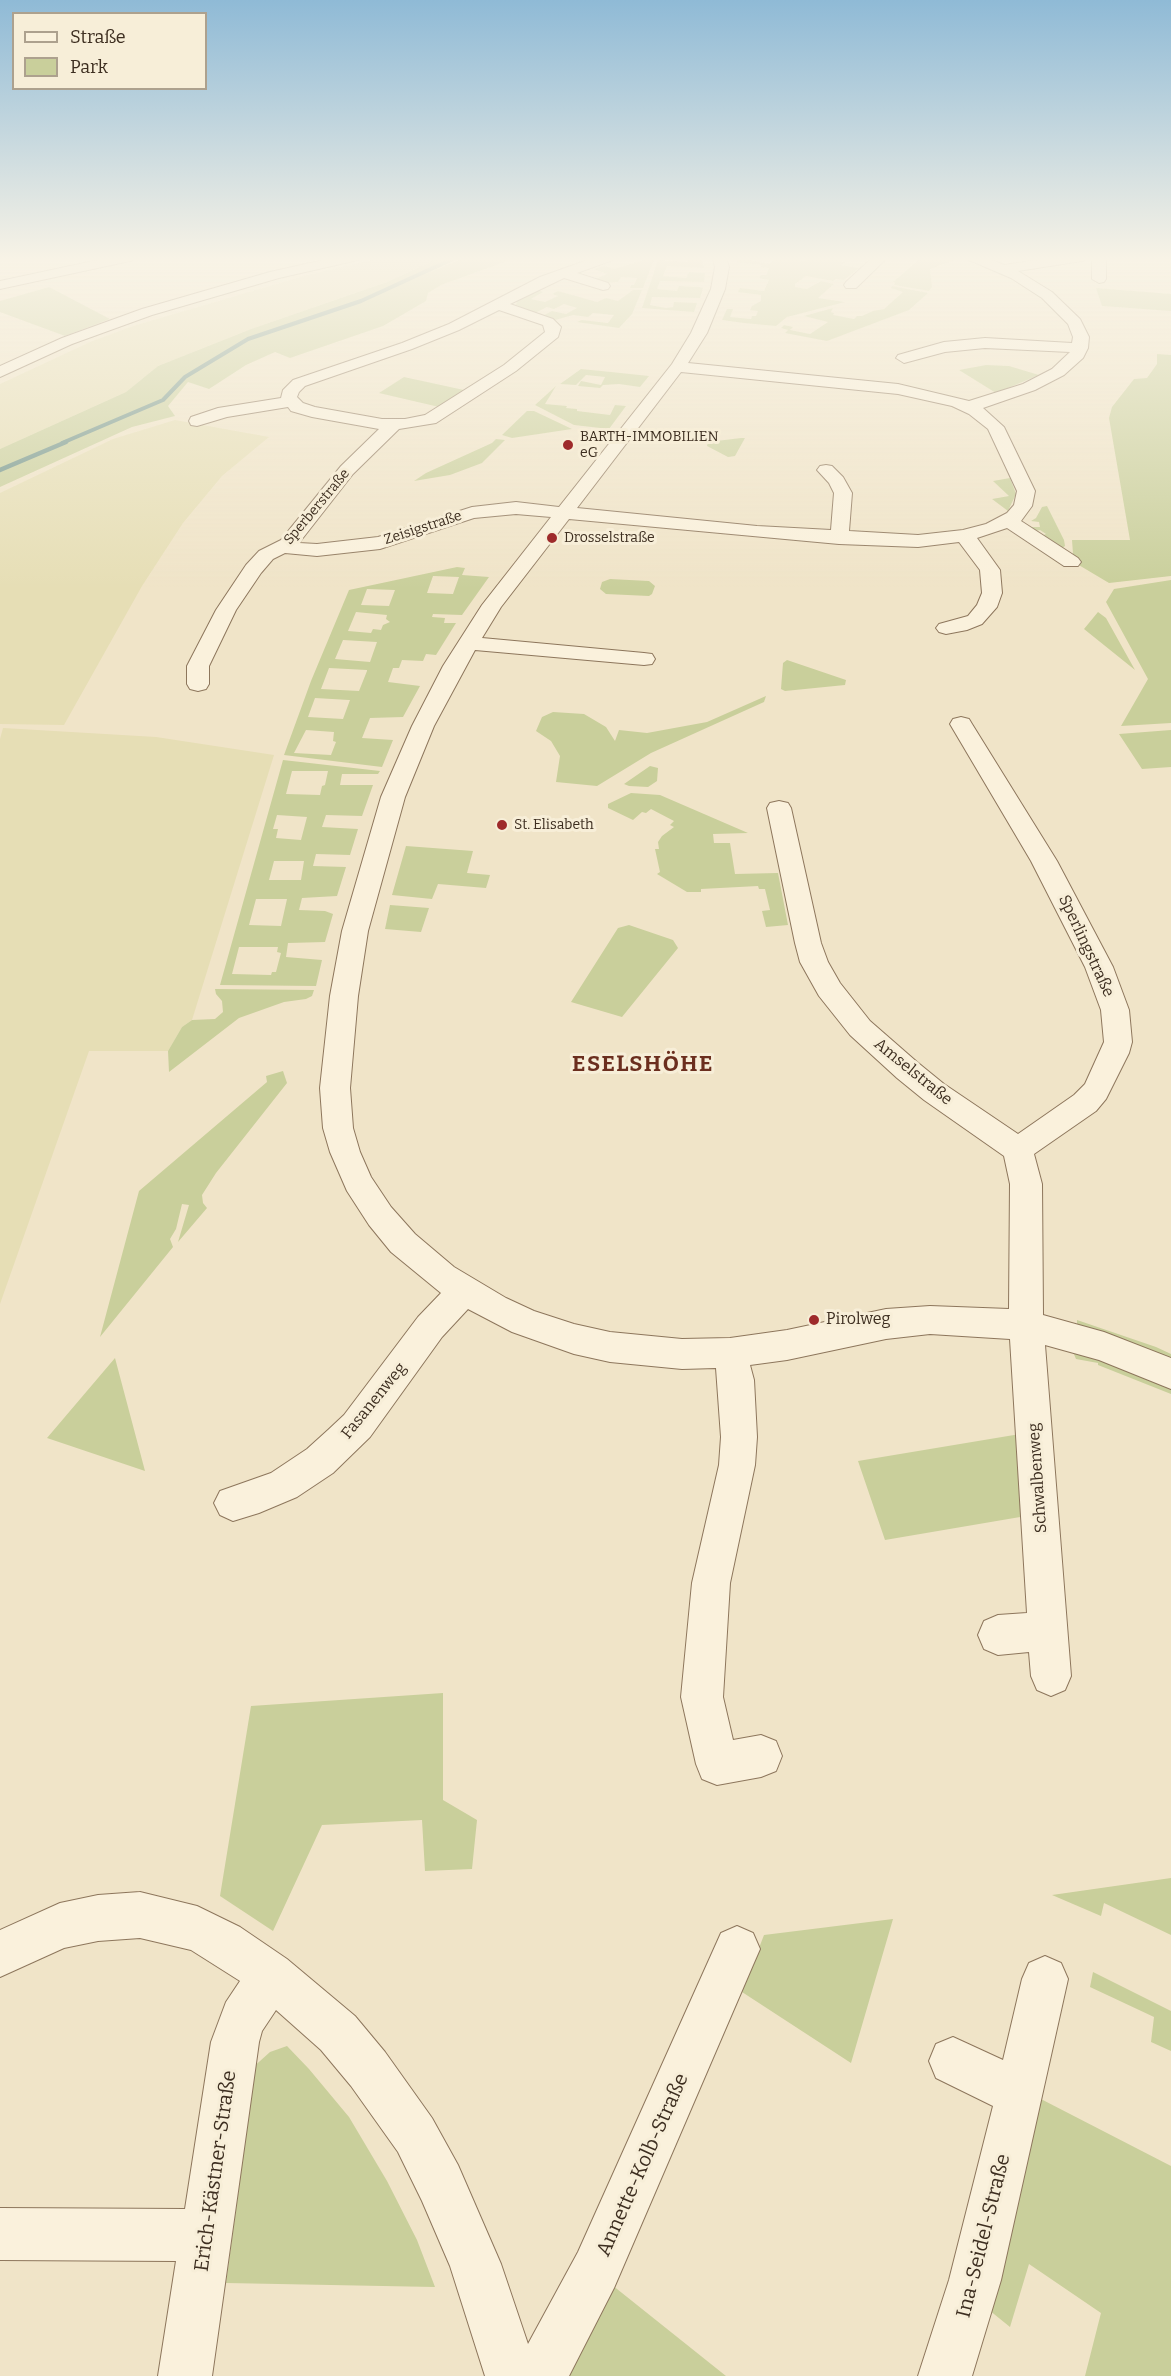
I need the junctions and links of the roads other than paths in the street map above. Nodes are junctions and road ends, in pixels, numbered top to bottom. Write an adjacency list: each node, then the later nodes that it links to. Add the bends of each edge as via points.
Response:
1 (343, 368): 6 (street, via 299,383 289,393)
2 (509, 368): 9 (street, via 430,419)
3 (676, 368): 11 (street)
4 (686, 368): 7 (street, via 898,389)
5 (1064, 368): 7 (street, via 1008,395)
6 (291, 401): 8 (street, via 224,412); 9 (street, via 312,412)
7 (969, 406): 12 (street, via 995,427 1026,491 1020,512)
8 (197, 421)
9 (393, 425): 15 (street, Sperberstraße, via 347,470)
10 (826, 470): 14 (street, via 843,493)
11 (562, 513): 14 (street); 15 (street, Zeisigstraße, via 493,509 455,517 380,543 317,550); 18 (street)
12 (1008, 521): 13 (street); 16 (street)
13 (964, 536): 14 (street, via 918,541); 17 (street, via 990,570 992,593 987,607 975,620)
14 (839, 538)
15 (284, 547): 20 (street, Sperberstraße, via 261,559 230,604 198,666)
16 (1071, 562)
17 (946, 628)
18 (468, 643): 19 (street); 24 (street, via 423,726 377,847 344,996 335,1088 338,1128 345,1152 374,1208 419,1259)
19 (644, 659)
20 (198, 684)
21 (961, 724): 23 (street, Sperlingstraße, via 1044,861 1099,967 1115,1010 1118,1042 1096,1091)
22 (779, 808): 23 (street, Amselstraße, via 808,942 829,989 860,1028 907,1070)
23 (1018, 1150): 25 (street, via 1026,1184)
24 (464, 1291): 26 (street, via 524,1322 574,1340 682,1354); 28 (street, Fasanenweg, via 430,1327 341,1442 284,1485)
25 (1027, 1326): 26 (street, via 930,1320 861,1328 788,1345); 27 (street, via 1104,1347); 29 (street, Schwalbenweg)
26 (730, 1353): 32 (street, via 739,1413 739,1447 711,1584 702,1697 717,1764)
27 (1171, 1374)
28 (233, 1503)
29 (1048, 1631): 30 (street); 31 (street, Schwalbenweg)
30 (998, 1635)
31 (1052, 1676)
32 (761, 1756)
33 (737, 1949): 43 (street, Annette-Kolb-Straße, via 596,2270)
34 (0, 1954): 35 (street, via 60,1926 140,1915 197,1929)
35 (271, 1975): 40 (street, Erich-Kästner-Straße, via 243,2019 235,2042); 42 (street, via 338,2033 392,2100 414,2135 475,2264)
36 (1045, 1979): 38 (street, Ina-Seidel-Straße)
37 (953, 2061): 38 (street)
38 (1020, 2094): 44 (street, Ina-Seidel-Straße, via 975,2280)
39 (0, 2234): 40 (street)
40 (206, 2235): 41 (street, Erich-Kästner-Straße)
41 (185, 2376)
42 (512, 2376)
43 (540, 2376)
44 (945, 2376)

